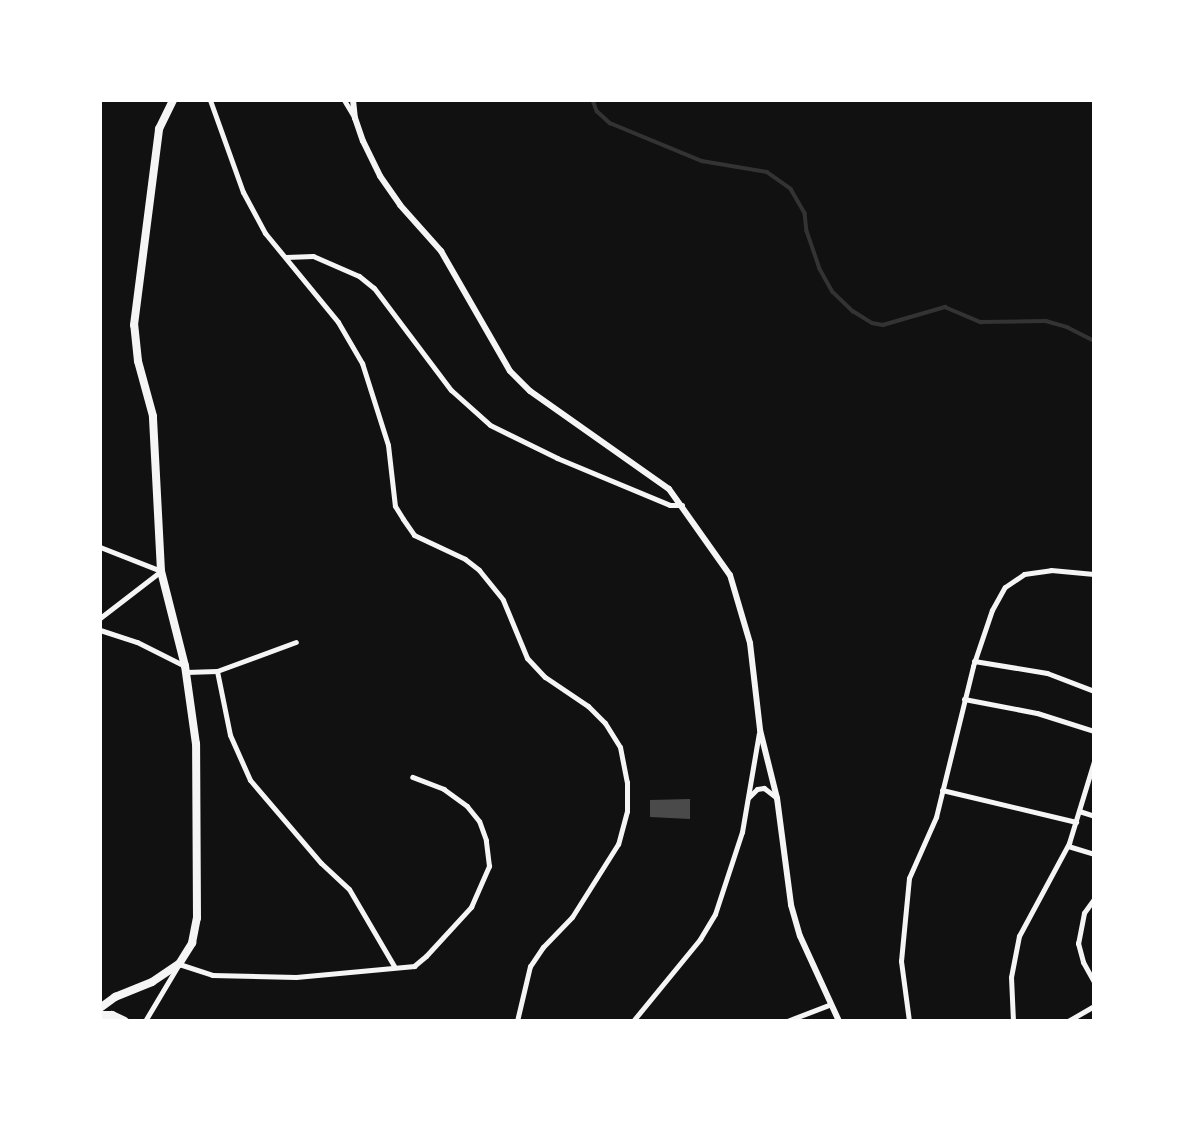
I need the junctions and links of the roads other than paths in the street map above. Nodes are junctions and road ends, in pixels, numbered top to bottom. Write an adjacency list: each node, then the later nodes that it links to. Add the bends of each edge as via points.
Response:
1 (173, 100): 9 (main road, via 159,129 134,324 138,361 153,416)
2 (209, 100): 6 (street, via 243,192 265,233)
3 (344, 100): 5 (street)
4 (353, 100): 5 (street)
5 (355, 118): 7 (street, via 380,176 441,251 510,371 530,391 645,469)
6 (286, 257): 7 (street, via 313,256 348,270 374,288 451,390 490,425 670,505); 42 (street, via 338,321 362,363 388,444 393,494 403,519 414,535 466,559 479,570 503,600 527,658 544,677 606,723 620,747 627,811 618,844 572,918 530,965)
7 (683, 505): 19 (street, via 730,575 741,604)
8 (100, 547): 9 (street)
9 (161, 571): 11 (street); 15 (main road)
10 (1094, 574): 14 (street, via 1051,570 1014,580 992,610)
11 (100, 618)
12 (100, 630): 15 (street, via 136,642)
13 (296, 642): 16 (street)
14 (974, 662): 17 (street, via 1047,673); 18 (street)
15 (185, 669): 16 (street); 33 (main road, via 196,744 197,918 192,943)
16 (217, 671): 34 (street, via 230,734 250,780 349,889)
17 (1094, 691)
18 (964, 699): 20 (street, via 1037,713); 24 (street)
19 (760, 730): 25 (street); 26 (street)
20 (1094, 731)
21 (1094, 761): 22 (street)
22 (1092, 771): 27 (street)
23 (412, 777): 34 (street, via 444,789 480,821 489,866 471,907 454,928 414,966)
24 (942, 790): 29 (street); 46 (street, via 906,895 901,961)
25 (749, 797): 26 (street, via 764,788); 43 (street, via 735,860 715,914)
26 (777, 798): 36 (street, via 791,905)
27 (1079, 811): 28 (street); 29 (street)
28 (1094, 816)
29 (1076, 821): 30 (street)
30 (1068, 846): 31 (street); 47 (street, via 1019,936 1011,977)
31 (1094, 854)
32 (1094, 900): 35 (street, via 1084,913 1079,943)
33 (179, 964): 34 (street, via 212,975 296,977); 38 (main road); 41 (street)
34 (394, 966)
35 (1094, 982)
36 (829, 1005): 44 (street); 45 (street)
37 (1094, 1006): 48 (street)
38 (100, 1009)
39 (100, 1016): 40 (main road, via 113,1015)
40 (125, 1021)
41 (145, 1021)
42 (517, 1021)
43 (633, 1021)
44 (787, 1021)
45 (839, 1021)
46 (909, 1021)
47 (1013, 1021)
48 (1068, 1021)

